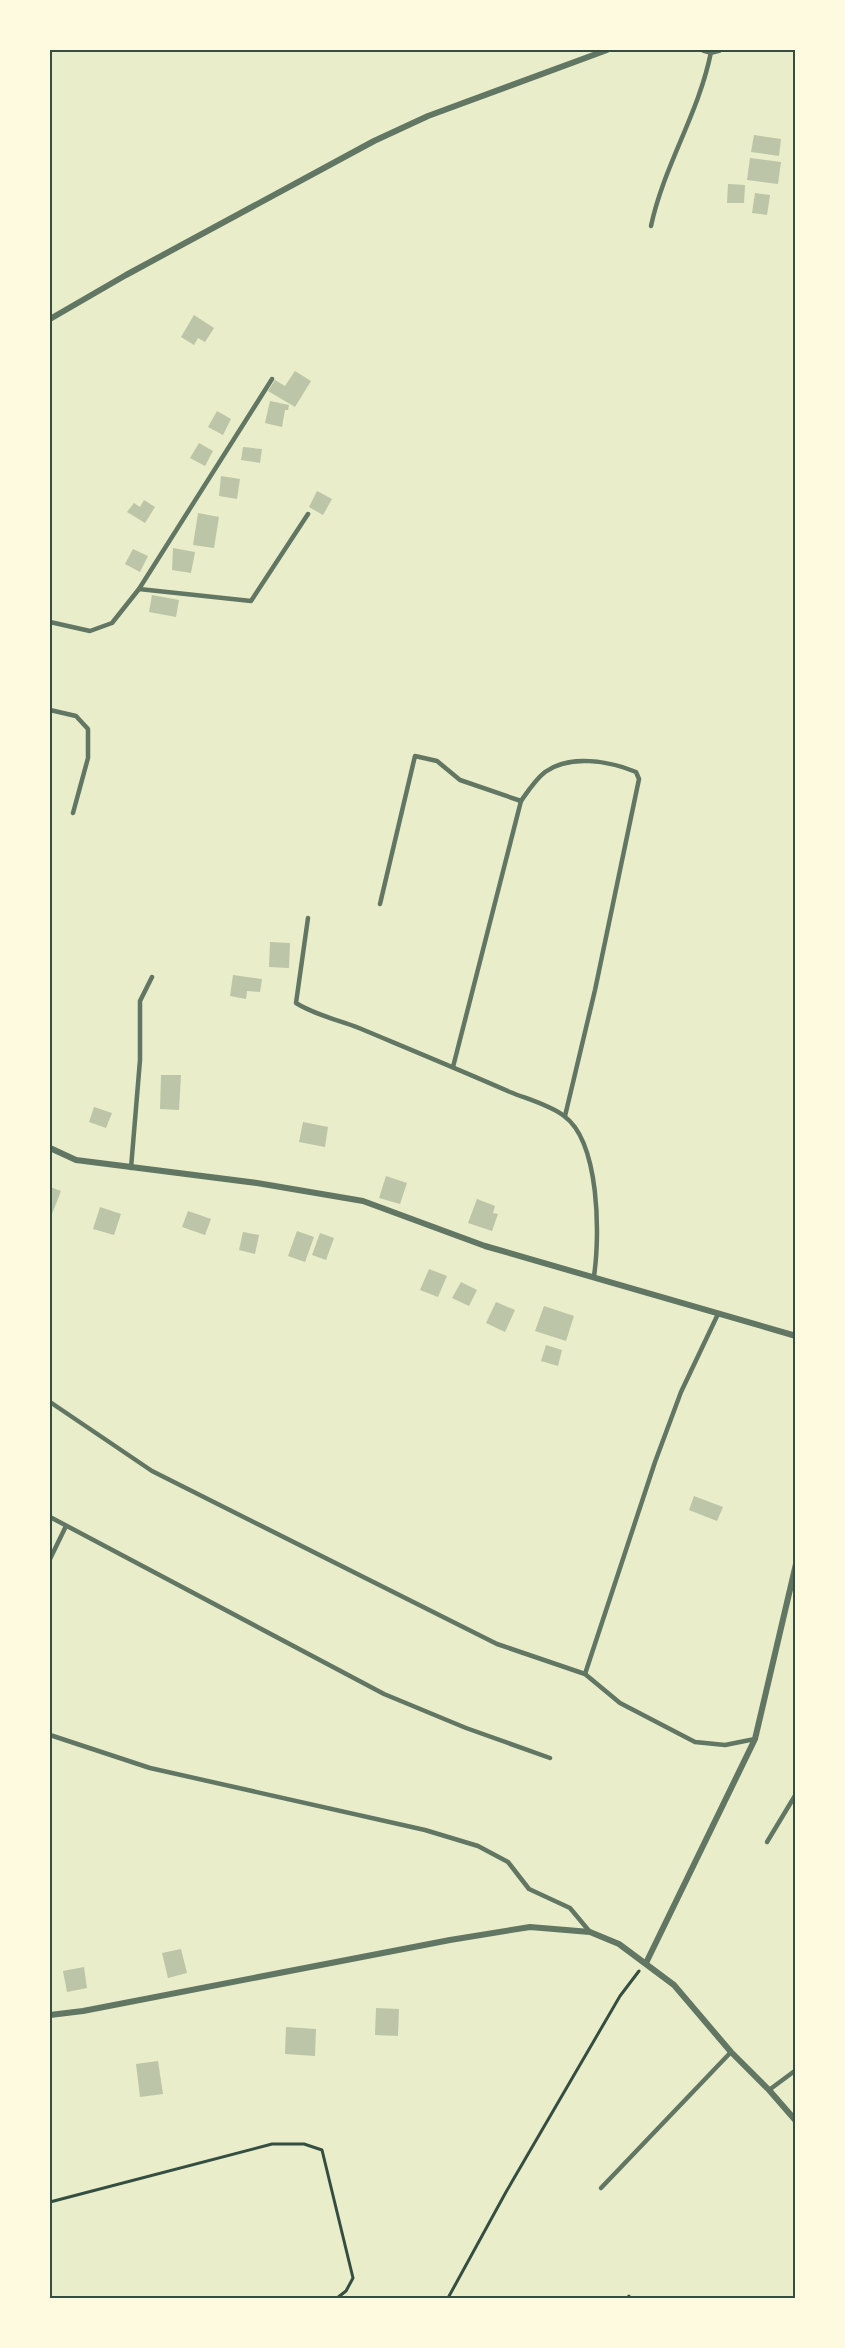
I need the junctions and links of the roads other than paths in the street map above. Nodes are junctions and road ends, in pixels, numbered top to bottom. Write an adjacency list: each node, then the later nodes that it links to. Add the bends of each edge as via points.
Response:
1 (607, 50): 5 (street, via 428,116 374,141)
2 (719, 50): 3 (street)
3 (707, 51): 4 (lane, via 706,79 657,196)
4 (651, 226)
5 (50, 319)
6 (272, 379): 8 (lane)
7 (308, 514): 8 (lane, via 251,601)
8 (139, 590): 9 (lane, via 112,622 90,631)
9 (50, 622)
10 (50, 710): 12 (lane, via 76,716 88,729 88,758)
11 (521, 801): 13 (lane, via 460,780 437,761 415,756); 16 (lane); 17 (lane, via 547,771 574,762 593,760 626,768 636,772 639,779)
12 (73, 813)
13 (380, 904)
14 (308, 918): 16 (lane, via 296,1003)
15 (153, 977): 19 (lane, via 140,1001 139,1080)
16 (453, 1067): 17 (lane)
17 (565, 1116): 20 (lane, via 585,1144 597,1207)
18 (50, 1148): 19 (street, via 76,1160)
19 (131, 1168): 20 (street, via 258,1183 363,1201 485,1246)
20 (594, 1276): 21 (street)
21 (718, 1314): 22 (street); 28 (lane, via 681,1392 655,1462)
22 (795, 1336)
23 (50, 1402): 28 (lane, via 152,1471 497,1644)
24 (50, 1517): 25 (lane)
25 (66, 1526): 26 (lane); 31 (lane, via 384,1694)
26 (50, 1560)
27 (795, 1564): 30 (street)
28 (585, 1674): 30 (lane, via 620,1703 695,1742 726,1745)
29 (50, 1735): 34 (lane, via 150,1768 425,1830 478,1846 508,1862 529,1889 570,1908)
30 (754, 1739): 35 (street)
31 (550, 1758)
32 (795, 1794): 33 (lane)
33 (767, 1842)
34 (590, 1932): 35 (street, via 619,1944); 36 (street, via 530,1927)
35 (646, 1963): 37 (street, via 674,1985)
36 (50, 2015)
37 (731, 2052): 39 (street); 41 (lane)
38 (795, 2070): 39 (lane)
39 (769, 2090): 40 (street)
40 (795, 2121)
41 (601, 2188)

